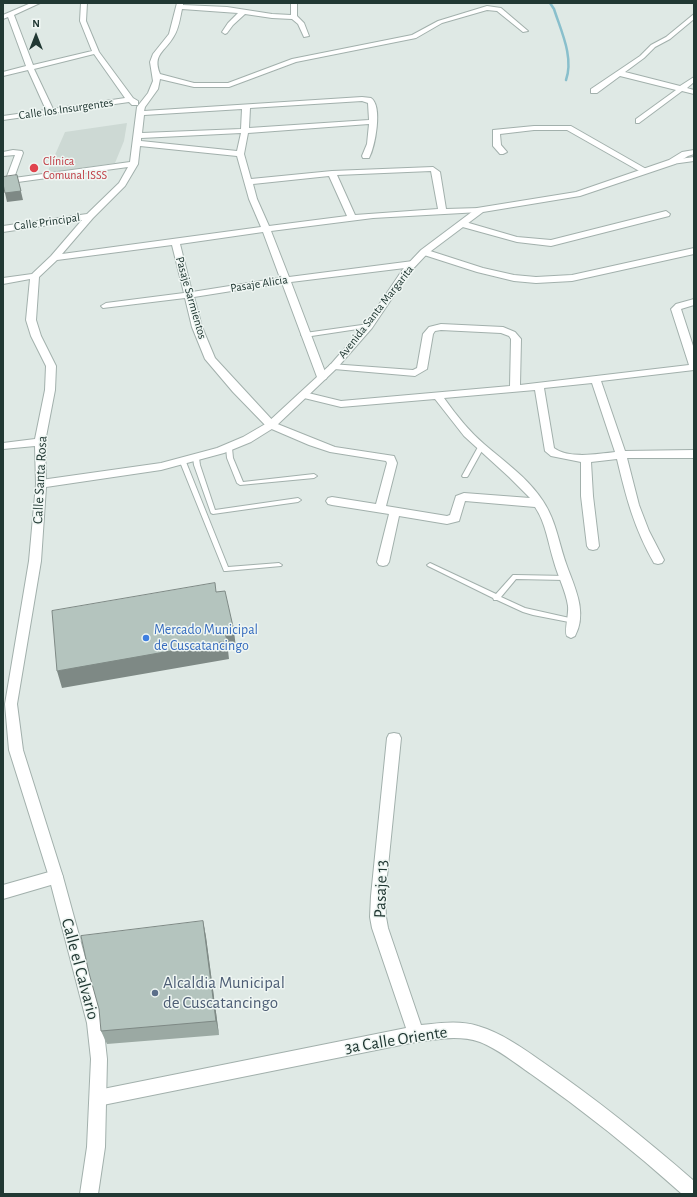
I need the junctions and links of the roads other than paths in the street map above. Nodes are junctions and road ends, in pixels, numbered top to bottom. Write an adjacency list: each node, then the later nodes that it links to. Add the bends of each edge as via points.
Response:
1 (37, 3): 6 (street)
2 (84, 3): 12 (street, via 83,21)
3 (294, 3): 7 (street)
4 (179, 5): 5 (street); 16 (street, via 172,34 153,62)
5 (243, 12): 7 (street); 10 (street)
6 (7, 15): 13 (street)
7 (294, 16): 11 (street, via 301,23)
8 (694, 16): 14 (street)
9 (524, 31): 16 (street, via 499,9 487,8 440,22 414,37 294,60 229,84 194,85)
10 (225, 32)
11 (306, 36)
12 (96, 52): 13 (street); 21 (street)
13 (30, 67): 15 (street); 24 (street)
14 (619, 73): 18 (street); 19 (street)
15 (3, 74)
16 (158, 76): 23 (street)
17 (694, 79): 18 (street)
18 (681, 88): 20 (street); 26 (street)
19 (594, 91)
20 (694, 92)
21 (130, 100): 23 (street); 24 (street, Calle los Insurgentes)
22 (246, 107): 23 (street); 27 (street, via 362,99 370,100 372,103); 28 (street)
23 (141, 110): 29 (street)
24 (51, 112): 25 (street, Calle los Insurgentes)
25 (3, 118)
26 (638, 121)
27 (372, 122): 28 (street); 33 (street, via 371,144)
28 (245, 131): 29 (street); 32 (street)
29 (137, 139): 32 (street); 35 (street)
30 (503, 152): 36 (street, via 497,146 496,132 568,128)
31 (3, 154): 38 (street, via 19,153)
32 (240, 154): 39 (street)
33 (366, 156)
34 (693, 158): 36 (street, Avenida Santa Margarita, via 685,154 672,162)
35 (134, 164): 38 (street); 43 (street, via 122,184)
36 (644, 170): 41 (street, Avenida Santa Margarita, via 577,194)
37 (332, 173): 39 (street); 40 (street, via 433,169 436,172); 44 (street)
38 (6, 181)
39 (248, 182): 47 (street)
40 (442, 210): 41 (street); 44 (street)
41 (480, 210): 45 (street, Avenida Santa Margarita)
42 (666, 214): 45 (street, via 551,242 533,243)
43 (90, 216): 46 (street, Calle Principal); 51 (street)
44 (352, 218): 47 (street)
45 (462, 224): 50 (street, Avenida Santa Margarita)
46 (3, 228)
47 (266, 228): 48 (street); 54 (street)
48 (175, 242): 51 (street); 56 (street, Pasaje Sarmientos)
49 (694, 251): 50 (street, via 572,278 536,280 480,270)
50 (424, 252): 52 (street, Avenida Santa Margarita)
51 (54, 258): 53 (street)
52 (413, 264): 54 (street, Pasaje Alicia); 59 (street, Avenida Santa Margarita)
53 (35, 276): 55 (street); 72 (street, Calle Santa Rosa, via 31,320 51,366 50,390)
54 (284, 280): 56 (street, Pasaje Alicia); 60 (street)
55 (3, 281)
56 (188, 295): 58 (street, Pasaje Alicia); 71 (street, Pasaje Sarmientos, via 210,359)
57 (694, 302): 61 (street, via 676,309)
58 (106, 306)
59 (369, 326): 60 (street); 63 (street, Avenida Santa Margarita)
60 (305, 336): 65 (street)
61 (691, 339): 62 (street)
62 (694, 364)
63 (334, 366): 65 (street, Avenida Santa Margarita); 68 (street, via 415,373 422,369 428,334 432,329 441,327 502,330 512,334 516,339)
64 (694, 367): 66 (street)
65 (322, 377): 69 (street, Avenida Santa Margarita)
66 (596, 380): 67 (street); 77 (street)
67 (539, 386): 68 (street); 79 (street, via 550,452)
68 (515, 388): 70 (street)
69 (304, 395): 70 (street, via 341,404); 71 (street, Avenida Santa Margarita)
70 (438, 396): 74 (street, via 459,425)
71 (271, 425): 75 (street, Avenida Santa Margarita); 87 (street, via 334,450 390,458 392,463)
72 (40, 442): 73 (street); 83 (street, Calle Santa Rosa)
73 (3, 446)
74 (481, 446): 82 (lane); 86 (street, via 509,470)
75 (229, 448): 78 (street, Avenida Santa Margarita); 81 (lane, via 230,458 242,484)
76 (694, 454): 77 (street)
77 (621, 455): 79 (street); 90 (street, via 633,505)
78 (196, 458): 80 (street, Avenida Santa Margarita); 84 (lane, via 213,512)
79 (586, 459): 89 (street)
80 (183, 462): 83 (street, Avenida Santa Margarita); 92 (lane, via 226,569)
81 (314, 476)
82 (465, 476)
83 (41, 484): 99 (street, Calle Santa Rosa, via 35,561 11,704)
84 (298, 500)
85 (332, 501): 87 (street)
86 (539, 503): 88 (street, via 464,497 460,499 456,517 450,520); 94 (street, via 548,521)
87 (380, 509): 88 (street)
88 (395, 512): 91 (street)
89 (593, 546)
90 (658, 560)
91 (383, 562)
92 (279, 565)
93 (430, 565): 95 (lane)
94 (566, 578): 95 (lane, via 515,577); 96 (street, via 574,601)
95 (496, 598): 96 (lane, via 533,613)
96 (575, 621): 97 (street)
97 (571, 633)
98 (394, 738): 102 (street, Pasaje 13, via 378,917)
99 (16, 750): 100 (street, Calle el Calvario)
100 (56, 877): 101 (street); 103 (street, Calle el Calvario, via 95,1023 99,1059)
101 (3, 892)
102 (416, 1034): 103 (street, 3a Calle Oriente); 104 (street, 3a Calle Oriente, via 451,1030 490,1039 579,1098)
103 (98, 1098): 105 (street, Calle el Calvario, via 96,1147)
104 (694, 1193)
105 (90, 1194)

